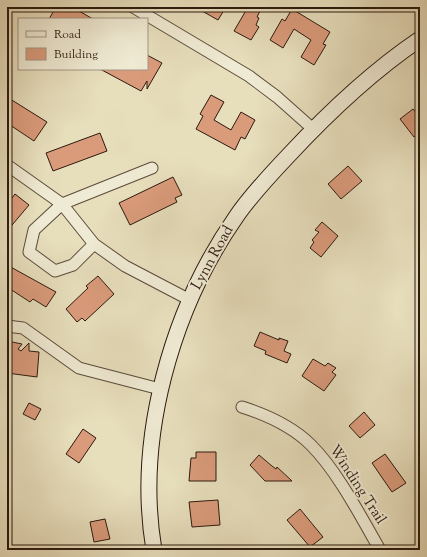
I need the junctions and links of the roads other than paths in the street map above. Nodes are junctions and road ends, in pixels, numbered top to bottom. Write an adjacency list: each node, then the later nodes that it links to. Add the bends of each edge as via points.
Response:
1 (133, 7): 3 (street, via 249,76)
2 (418, 45): 3 (main road, Lynn Road, via 356,88)
3 (313, 129): 8 (main road, Lynn Road, via 237,216 210,259)
4 (7, 165): 6 (street)
5 (152, 168): 6 (street)
6 (62, 204): 7 (street); 7 (street, via 34,230 29,252 55,271 73,265)
7 (94, 244): 8 (street, via 125,266)
8 (190, 300): 10 (main road, Lynn Road)
9 (7, 326): 10 (street, via 23,328 79,368)
10 (160, 389): 12 (main road, Lynn Road, via 152,442 150,485)
11 (242, 407): 13 (street, Winding Trail, via 281,423 311,445 333,472)
12 (154, 550)
13 (380, 550)

